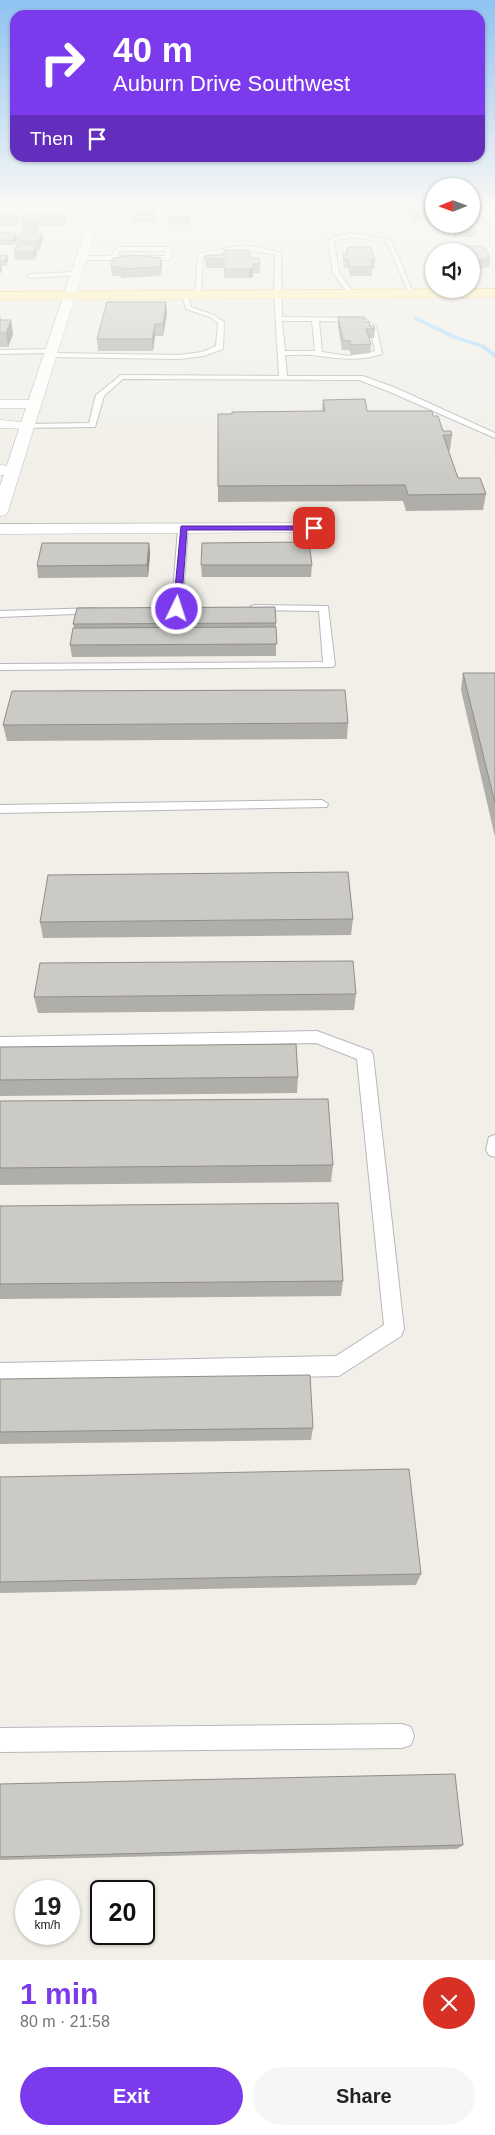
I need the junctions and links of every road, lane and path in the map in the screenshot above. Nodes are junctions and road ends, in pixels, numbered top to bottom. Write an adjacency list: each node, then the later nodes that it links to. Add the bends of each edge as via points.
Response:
1 (37, 295): 5 (main road)
2 (70, 295): 9 (street)
3 (185, 295): 9 (lane, via 188,308 221,322 220,347 204,354 179,357)
4 (277, 295): 6 (lane)
5 (0, 296)
6 (279, 319): 7 (lane); 10 (lane)
7 (314, 319): 11 (lane); 11 (lane, via 363,320 373,326 379,352 368,357 334,358)
8 (0, 352): 9 (lane)
9 (51, 353): 14 (street)
10 (282, 353): 11 (lane); 12 (lane)
11 (319, 353)
12 (284, 378): 16 (lane, via 121,377 100,395 92,425); 17 (lane, via 360,378)
13 (0, 404): 14 (street)
14 (34, 404): 16 (street)
15 (0, 424): 16 (street)
16 (28, 426): 18 (street)
17 (495, 436)
18 (7, 470): 19 (street)
19 (0, 511)
20 (0, 528): 21 (street)
21 (183, 528): 22 (street); 24 (lane, via 182,609)
22 (314, 528)
23 (246, 608): 27 (lane, via 324,608 329,665)
24 (148, 610)
25 (108, 611): 26 (lane)
26 (0, 614)
27 (0, 667)
28 (322, 804): 29 (lane)
29 (0, 809)
30 (0, 1044): 33 (lane, via 317,1037 365,1055 394,1329 339,1366)
31 (495, 1142): 32 (lane)
32 (495, 1150)
33 (0, 1373)
34 (402, 1736): 35 (lane)
35 (0, 1740)

